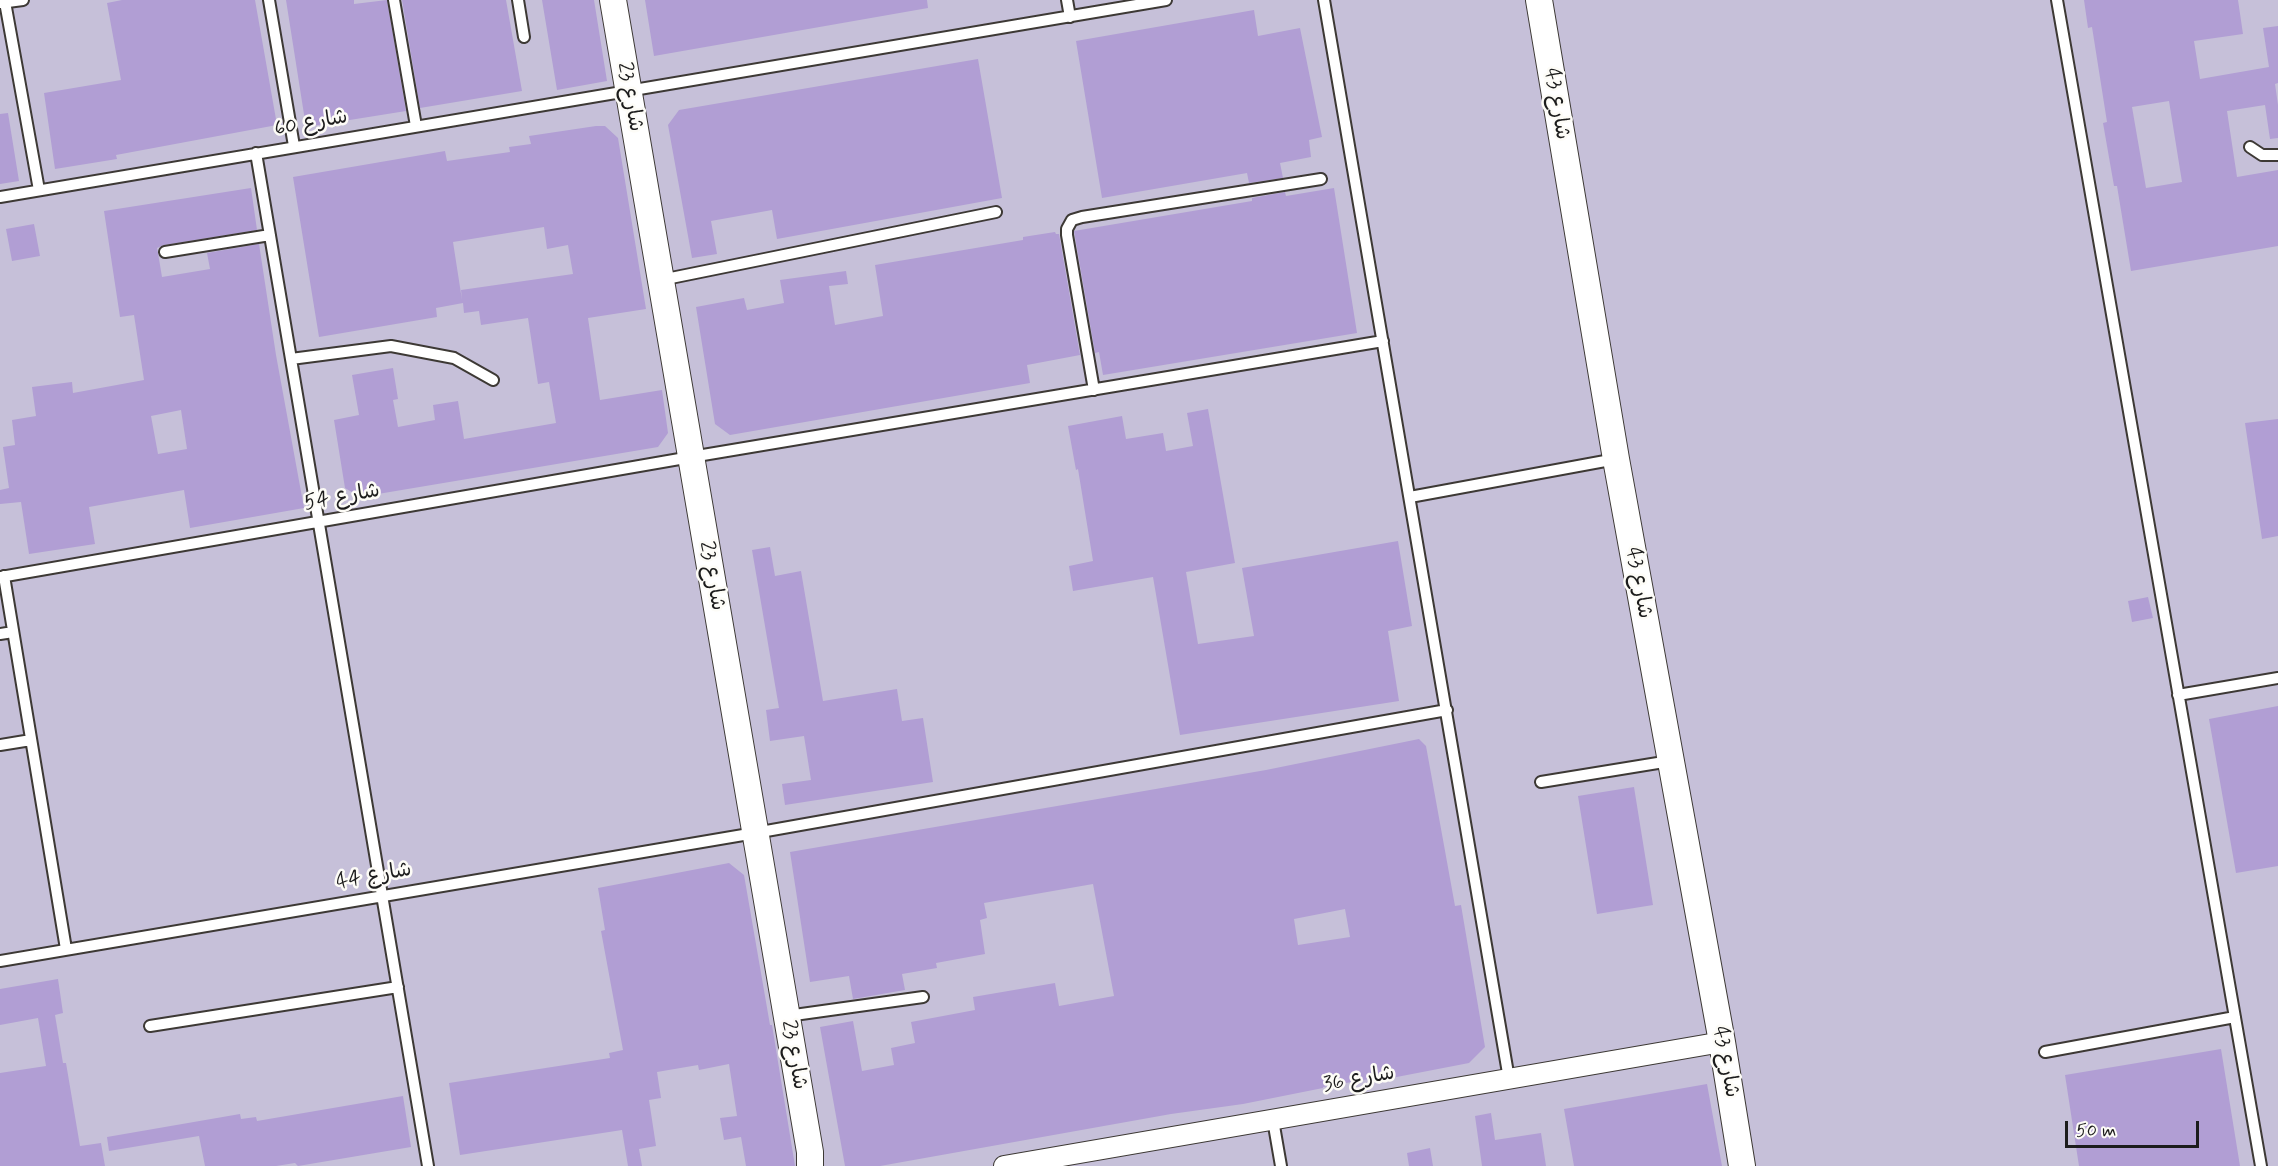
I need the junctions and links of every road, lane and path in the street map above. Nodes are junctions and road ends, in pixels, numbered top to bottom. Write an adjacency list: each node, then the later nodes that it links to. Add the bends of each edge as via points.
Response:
1 (23, 0): 11 (lane)
2 (269, 0): 16 (lane)
3 (394, 0): 15 (lane)
4 (518, 0): 13 (lane)
5 (613, 0): 14 (street, شارع 23)
6 (1067, 0): 12 (lane)
7 (1166, 0): 12 (lane, شارع 60)
8 (1324, 0): 27 (lane)
9 (1539, 0): 32 (street, شارع 43)
10 (2057, 0): 39 (lane)
11 (3, 3): 21 (lane)
12 (1070, 17): 14 (lane, شارع 60)
13 (524, 37)
14 (628, 90): 15 (lane, شارع 60); 26 (street, شارع 23)
15 (416, 126): 16 (lane, شارع 60)
16 (294, 146): 18 (lane, شارع 60)
17 (2250, 147): 19 (lane, via 2262,155)
18 (256, 153): 21 (lane, شارع 60); 24 (lane)
19 (2278, 155)
20 (1321, 179): 30 (lane, via 1072,220 1067,235)
21 (39, 190): 22 (lane, شارع 60)
22 (0, 197)
23 (996, 212): 26 (lane)
24 (270, 235): 25 (lane); 28 (lane)
25 (165, 252)
26 (661, 280): 31 (street, شارع 23)
27 (1383, 341): 30 (lane, شارع 54); 33 (lane)
28 (291, 359): 29 (lane, via 391,346 454,358); 34 (lane)
29 (493, 380)
30 (1094, 390): 31 (lane, شارع 54)
31 (691, 457): 34 (lane, شارع 54); 45 (street, شارع 23)
32 (1616, 459): 33 (lane); 43 (street, شارع 43)
33 (1410, 497): 40 (lane)
34 (318, 522): 35 (lane, شارع 54); 46 (lane)
35 (2, 577): 36 (lane)
36 (13, 632): 37 (lane); 41 (lane)
37 (0, 634)
38 (2278, 678): 39 (lane)
39 (2178, 695): 52 (lane)
40 (1447, 711): 45 (lane, شارع 44); 56 (lane)
41 (31, 740): 42 (lane); 47 (lane)
42 (0, 745)
43 (1670, 760): 44 (lane); 54 (street, شارع 43)
44 (1541, 782)
45 (755, 833): 46 (lane, شارع 44); 51 (street, شارع 23)
46 (382, 896): 47 (lane, شارع 44); 49 (lane)
47 (66, 949): 48 (lane, شارع 44)
48 (0, 961)
49 (398, 987): 53 (lane); 59 (lane)
50 (923, 997): 51 (lane)
51 (787, 1016): 58 (street, شارع 23)
52 (2235, 1017): 55 (lane); 63 (lane)
53 (150, 1026)
54 (1722, 1042): 56 (street, شارع 36); 62 (street, شارع 43)
55 (2045, 1052)
56 (1509, 1079): 57 (street, شارع 36)
57 (1273, 1119): 60 (street, شارع 36); 61 (lane)
58 (812, 1161)
59 (428, 1166)
60 (1004, 1166)
61 (1281, 1166)
62 (1742, 1166)
63 (2260, 1166)

